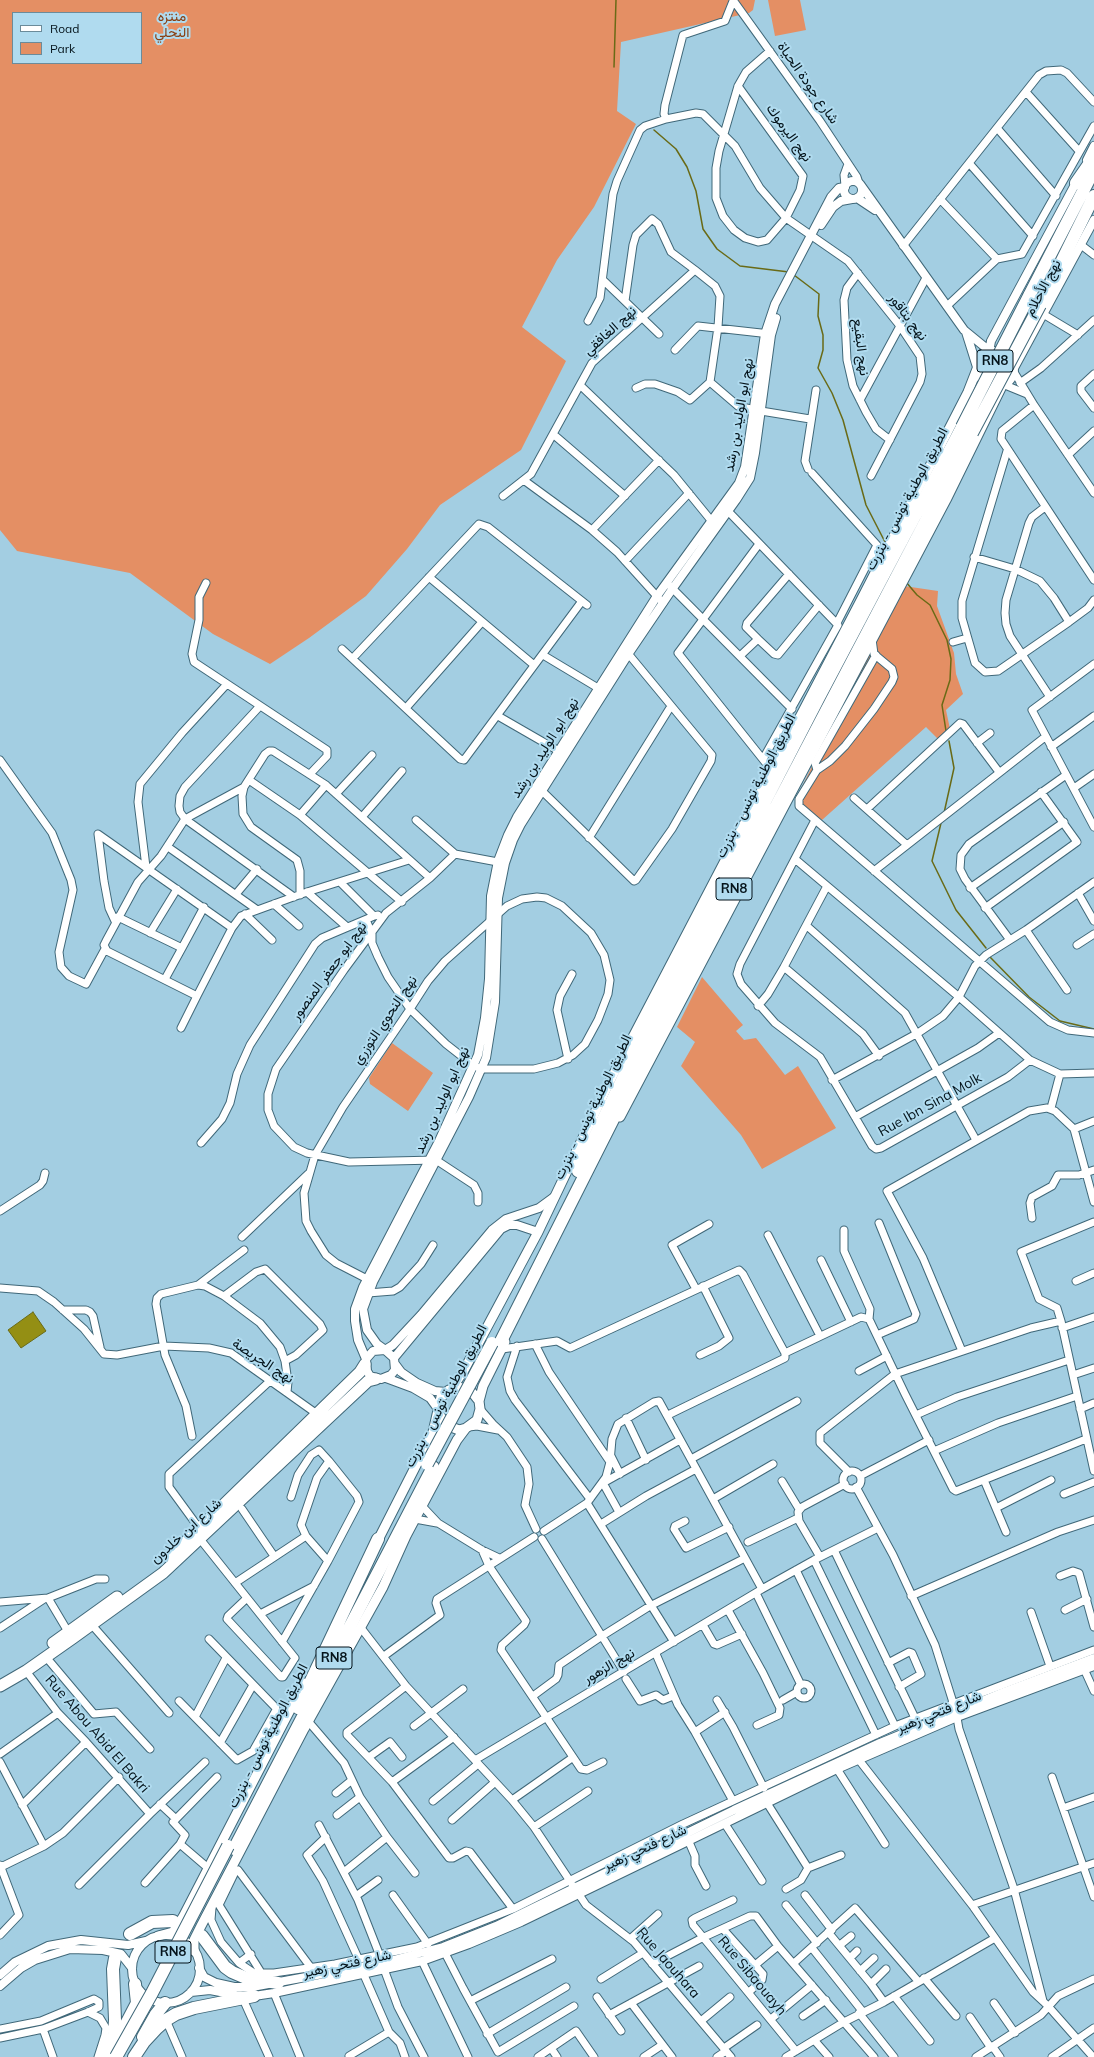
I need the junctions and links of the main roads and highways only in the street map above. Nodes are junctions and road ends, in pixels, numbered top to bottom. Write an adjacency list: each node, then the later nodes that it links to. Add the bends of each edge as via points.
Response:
1 (1094, 157): 3 (highway)
2 (1094, 170): 7 (highway, الطريق الوطنية تونس - بنزرت / RN8, bridge, via 1029,296)
3 (1076, 183)
4 (1094, 196): 7 (highway, الطريق الوطنية تونس - بنزرت / RN8, bridge, via 1041,309)
5 (977, 368): 9 (main road, via 964,399)
6 (1004, 386): 8 (main road)
7 (967, 430): 10 (highway, الطريق الوطنية تونس - بنزرت / RN8); 12 (highway, الطريق الوطنية تونس - بنزرت / RN8, via 822,692)
8 (774, 826): 10 (highway, RN8); 13 (main road)
9 (692, 926): 12 (highway, RN8); 14 (main road, via 611,1079)
10 (710, 934): 11 (highway, الطريق الوطنية تونس - بنزرت / RN8)
11 (686, 980): 13 (highway, RN8); 15 (highway, الطريق الوطنية تونس - بنزرت / RN8)
12 (635, 1054): 14 (highway); 15 (highway, الطريق الوطنية تونس - بنزرت / RN8)
13 (623, 1113): 15 (main road)
14 (575, 1157): 18 (main road, via 463,1372)
15 (497, 1346): 19 (main road); 22 (highway, الطريق الوطنية تونس - بنزرت / RN8)
16 (366, 1362): 23 (highway, شارع ابن خلدون, via 360,1372)
17 (381, 1378): 23 (highway, شارع ابن خلدون, via 368,1381)
18 (449, 1390): 19 (main road, via 465,1388 476,1395); 20 (main road, via 439,1403)
19 (479, 1405): 21 (main road, via 477,1420)
20 (438, 1412): 21 (main road, via 446,1425 459,1430); 25 (main road, via 433,1432)
21 (468, 1428): 24 (main road, via 457,1440)
22 (430, 1466): 28 (highway, الطريق الوطنية تونس - بنزرت / RN8); 30 (highway, الطريق الوطنية تونس - بنزرت / RN8)
23 (200, 1534): 26 (highway, شارع ابن خلدون); 26 (highway, شارع ابن خلدون, via 163,1573 92,1625)
24 (406, 1536): 28 (highway); 36 (main road, via 383,1587 308,1721 194,1940)
25 (378, 1539): 30 (highway); 35 (main road, via 183,1917 173,1932)
26 (70, 1636): 27 (highway, شارع ابن خلدون); 29 (highway, شارع ابن خلدون, via 46,1657)
27 (0, 1677)
28 (320, 1685): 31 (highway, الطريق الوطنية تونس - بنزرت / RN8)
29 (0, 1686)
30 (298, 1708): 31 (highway, الطريق الوطنية تونس - بنزرت / RN8)
31 (231, 1847): 44 (highway, الطريق الوطنية تونس - بنزرت / RN8, bridge); 45 (highway, الطريق الوطنية تونس - بنزرت / RN8, via 159,1996)
32 (173, 1921): 33 (highway, RN8, via 152,1922)
33 (130, 1934)
34 (202, 1936): 39 (highway, RN8, via 232,1972)
35 (154, 1938)
36 (194, 1951)
37 (115, 1958): 42 (highway, via 114,2035)
38 (135, 1984): 43 (highway, via 137,2003)
39 (276, 1988)
40 (249, 1997): 46 (highway, via 194,2008 166,2020)
41 (165, 2003): 46 (highway, via 156,2014)
42 (104, 2057)
43 (109, 2057)
44 (116, 2057)
45 (125, 2057)
46 (133, 2057)

